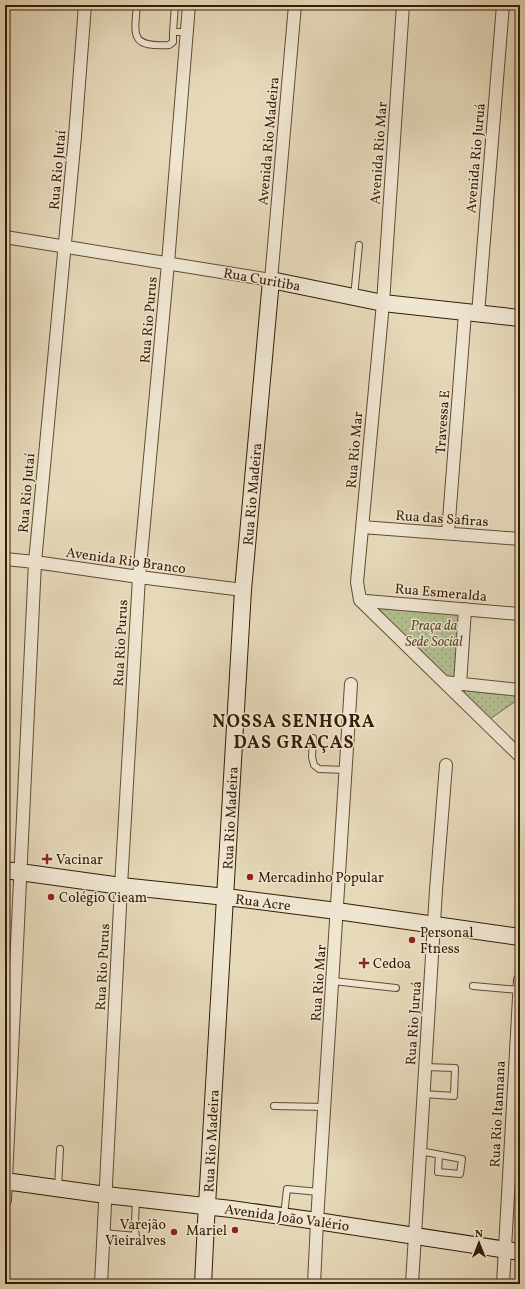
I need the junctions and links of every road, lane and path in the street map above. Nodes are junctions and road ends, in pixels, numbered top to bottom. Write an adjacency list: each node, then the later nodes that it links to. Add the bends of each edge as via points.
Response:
1 (86, 5): 12 (street, Rua Rio Jutaí)
2 (137, 5): 8 (lane, via 135,32 141,42 169,45 173,42)
3 (175, 5): 8 (lane)
4 (189, 5): 9 (street, Rua Rio Purus)
5 (295, 5): 14 (street, Avenida Rio Madeira)
6 (403, 5): 16 (street, Avenida Rio Mar)
7 (503, 5): 17 (street, Avenida Rio Juruá)
8 (174, 32): 9 (lane)
9 (187, 32): 13 (street, Rua Rio Purus)
10 (5, 237): 12 (street, Rua Curitiba)
11 (359, 245): 15 (lane)
12 (65, 247): 13 (street, Rua Curitiba); 23 (street, Rua Rio Jutaí)
13 (168, 264): 14 (street, Rua Curitiba); 24 (street, Rua Rio Purus)
14 (271, 280): 15 (street, Rua Curitiba); 25 (street, Rua Rio Madeira)
15 (354, 297): 16 (street, Rua Curitiba)
16 (383, 302): 17 (street, Rua Curitiba); 19 (street, Rua Rio Mar)
17 (471, 313): 18 (street, Rua Curitiba); 20 (street, Travessa E)
18 (520, 318)
19 (362, 527): 20 (street, Rua das Safiras); 26 (street, Rua Rio Mar, via 357,582)
20 (448, 533): 21 (street, Rua das Safiras)
21 (520, 539)
22 (5, 559): 23 (street, Avenida Rio Branco)
23 (35, 562): 24 (street, Avenida Rio Branco); 37 (street, Rua Rio Jutaí)
24 (139, 577): 25 (street, Avenida Rio Branco); 38 (street, Rua Rio Purus)
25 (243, 590): 39 (street, Rua Rio Madeira)
26 (360, 600): 27 (street, Rua Esmeralda); 29 (street)
27 (465, 609): 28 (street, Rua Esmeralda); 31 (street)
28 (520, 614)
29 (444, 682): 31 (street); 34 (street)
30 (352, 684): 36 (street, Rua Rio Mar)
31 (460, 684): 32 (street)
32 (520, 690)
33 (313, 738): 36 (lane, via 314,765 320,769)
34 (520, 756)
35 (446, 764): 41 (street, Rua Rio Juruá)
36 (346, 770): 40 (street, Rua Rio Mar)
37 (12, 871): 38 (street, Rua Acre); 54 (street, Rua Rio Jutaí)
38 (121, 886): 39 (street, Rua Acre); 57 (street, Rua Rio Purus)
39 (226, 897): 40 (street, Rua Acre); 60 (street, Rua Rio Madeira)
40 (337, 911): 41 (street, Rua Acre); 43 (street, Rua Rio Mar)
41 (434, 926): 42 (street, Rua Acre); 47 (street, Rua Rio Juruá)
42 (520, 937)
43 (333, 981): 46 (lane); 50 (street, Rua Rio Mar)
44 (520, 985): 45 (lane); 67 (street, Rua Rio Itannana)
45 (473, 986)
46 (396, 988)
47 (425, 1066): 48 (street, Rua Rio Juruá); 48 (lane, via 455,1068 454,1096)
48 (423, 1094): 52 (street, Rua Rio Juruá)
49 (274, 1106): 50 (lane)
50 (325, 1107): 56 (street, Rua Rio Mar)
51 (60, 1149): 55 (lane)
52 (420, 1151): 53 (lane); 66 (street, Rua Rio Juruá)
53 (439, 1155): 53 (lane, via 462,1158 460,1174 438,1172)
54 (6, 1181): 55 (street, Avenida João Valério); 59 (street, Rua Rio Jutaí)
55 (58, 1189): 57 (street, Avenida João Valério)
56 (319, 1192): 61 (lane, via 287,1189); 63 (street, Rua Rio Mar)
57 (106, 1195): 58 (street, Avenida João Valério); 65 (street, Rua Rio Purus)
58 (136, 1198): 60 (street, Avenida João Valério); 62 (lane)
59 (5, 1200)
60 (207, 1206): 61 (street, Avenida João Valério); 69 (street, Rua Rio Madeira)
61 (284, 1216): 63 (street, Avenida João Valério)
62 (135, 1221)
63 (317, 1221): 66 (street, Avenida João Valério); 70 (street, Rua Rio Mar)
64 (136, 1231): 65 (lane, via 136,1236)
65 (104, 1233): 68 (street, Rua Rio Purus)
66 (414, 1236): 67 (street, Avenida João Valério); 71 (street, Rua Rio Juruá)
67 (512, 1250): 72 (street, Rua Rio Itannana)
68 (101, 1284)
69 (203, 1284)
70 (314, 1284)
71 (412, 1284)
72 (503, 1284)

